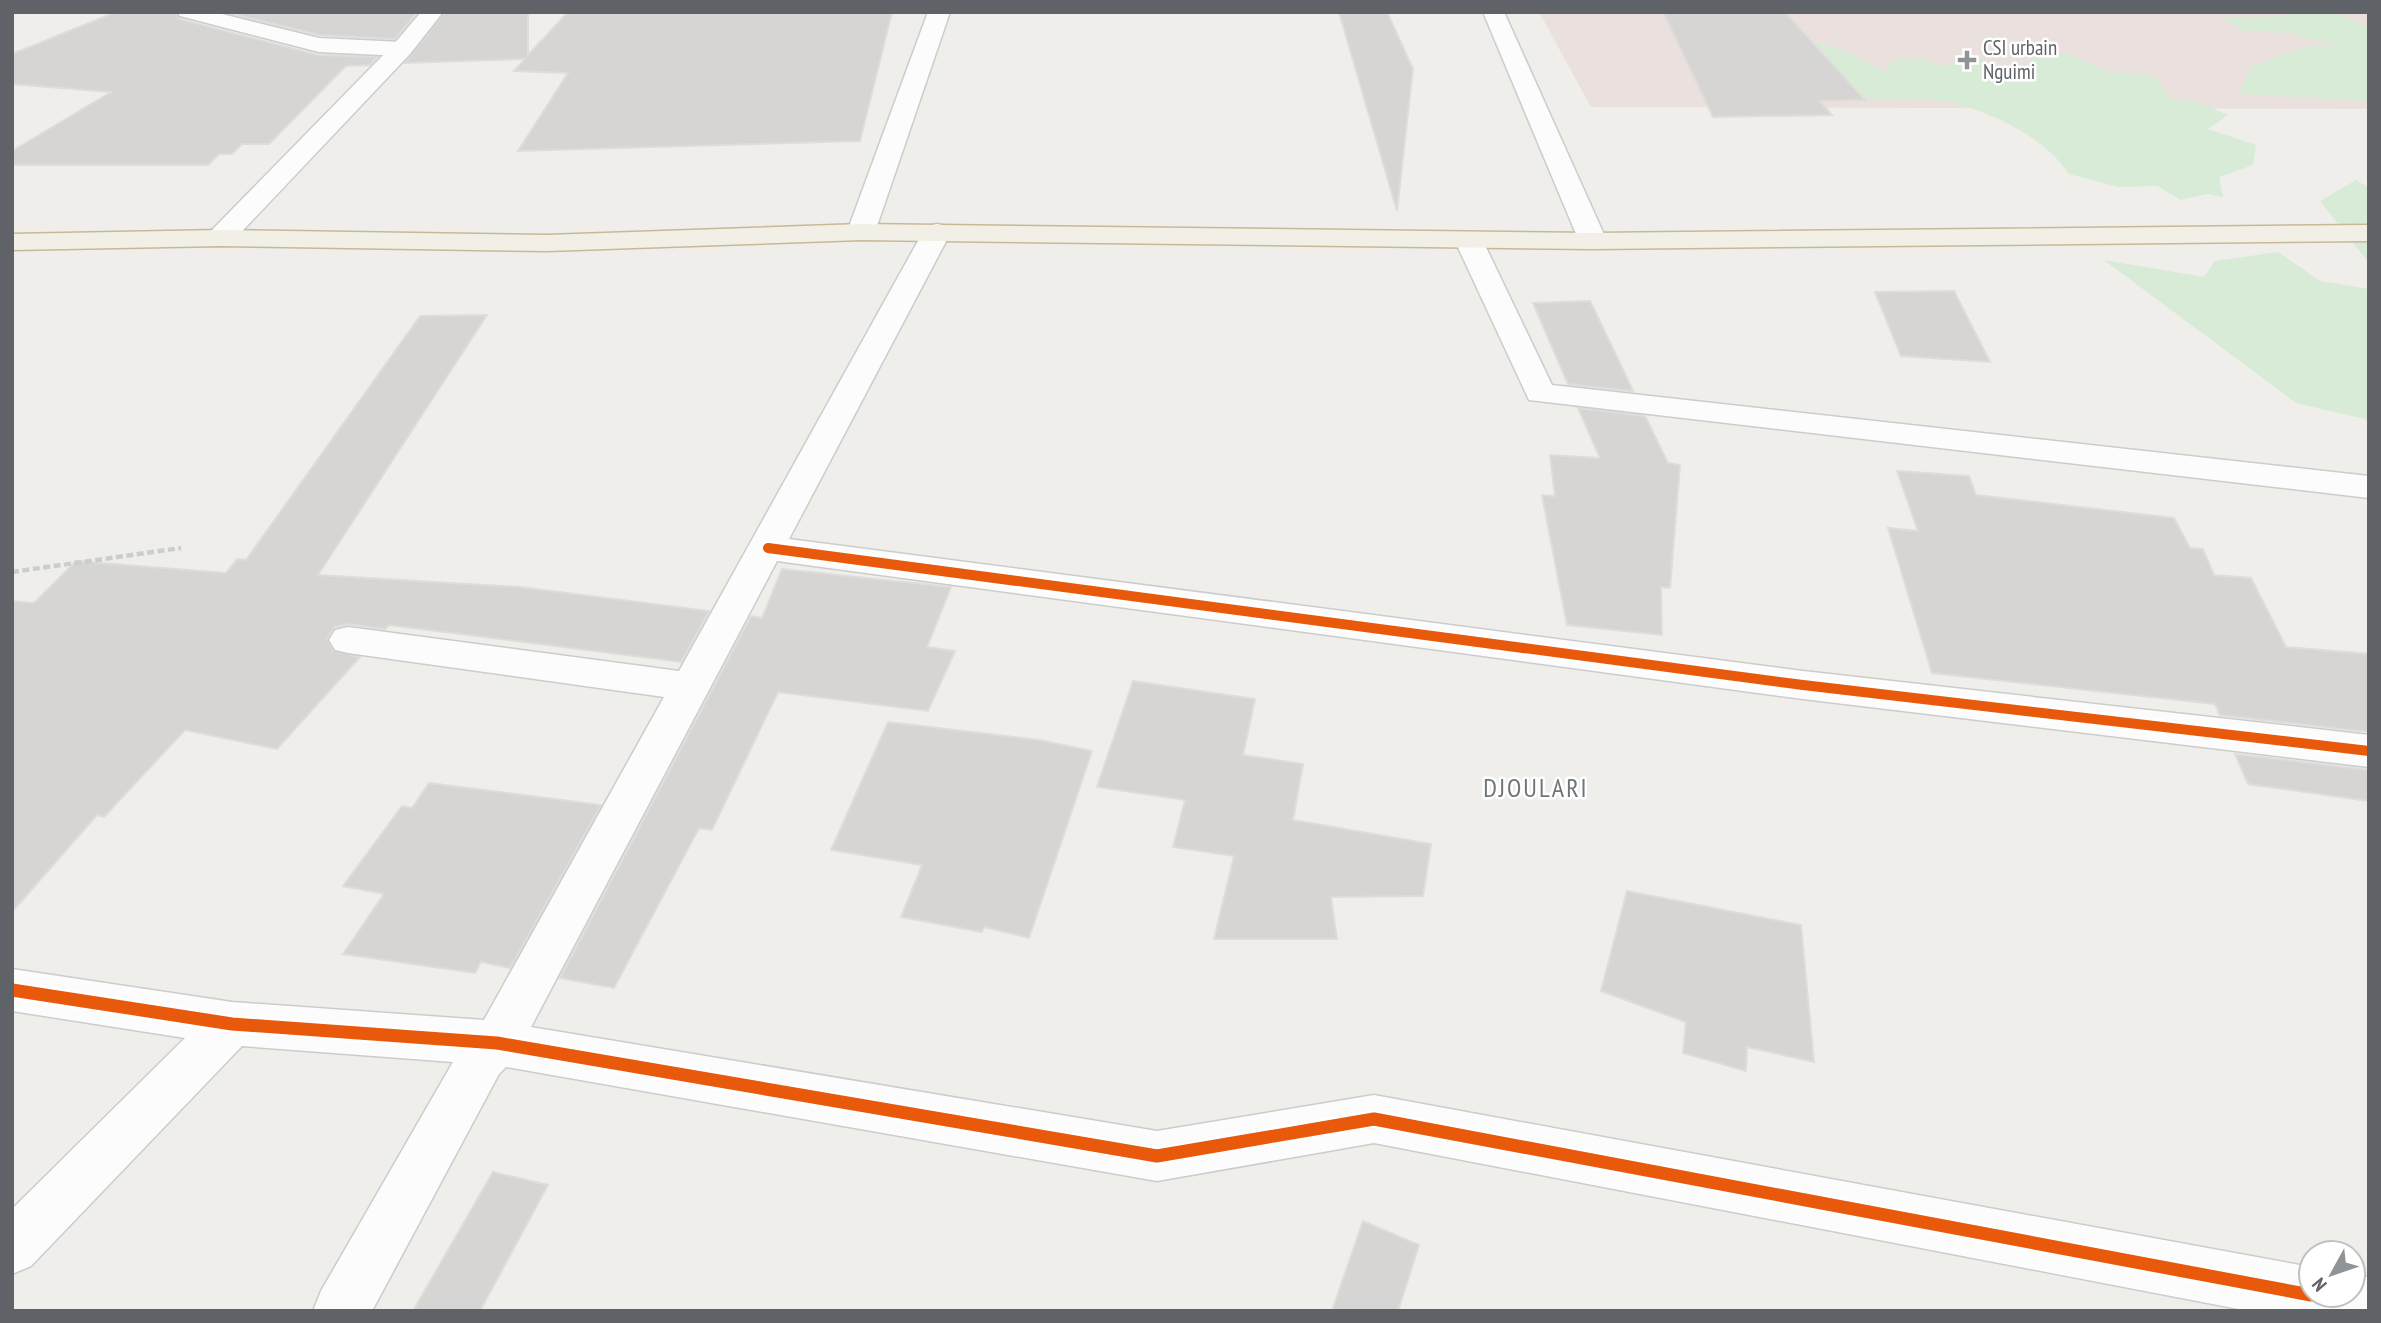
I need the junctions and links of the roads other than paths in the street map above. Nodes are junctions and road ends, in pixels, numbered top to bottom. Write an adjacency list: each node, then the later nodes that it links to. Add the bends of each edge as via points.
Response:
1 (187, 12): 5 (street, via 319,45)
2 (433, 12): 5 (street)
3 (939, 12): 6 (street)
4 (1493, 12): 12 (street)
5 (402, 49): 9 (street)
6 (861, 232): 7 (highway); 9 (highway, via 547,243)
7 (937, 233): 10 (highway); 14 (street)
8 (2369, 233): 12 (highway)
9 (220, 238): 11 (highway)
10 (1469, 241): 12 (highway); 13 (street, via 1540,393)
11 (12, 242)
12 (1592, 242)
13 (2369, 487)
14 (768, 548): 16 (street); 17 (street, via 1789,684)
15 (348, 640): 16 (street)
16 (692, 687): 20 (street)
17 (2369, 751)
18 (12, 989): 19 (street)
19 (232, 1024): 20 (street); 21 (street)
20 (497, 1043): 22 (street, via 1157,1156 1374,1119); 23 (street, via 482,1058)
21 (12, 1247)
22 (2297, 1292)
23 (341, 1311)

